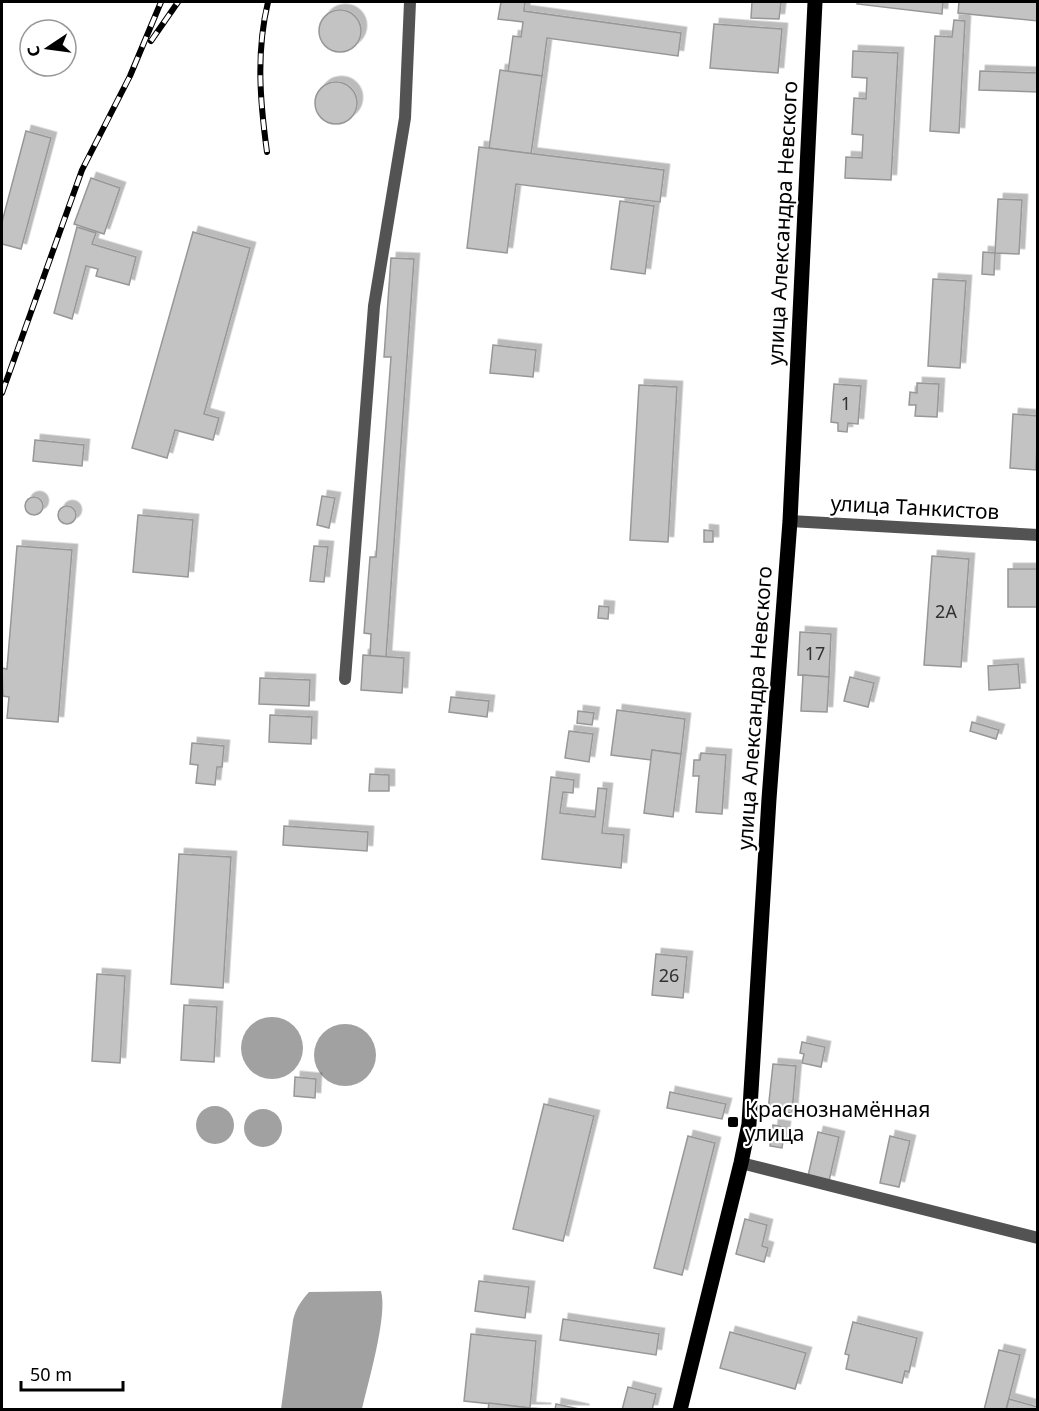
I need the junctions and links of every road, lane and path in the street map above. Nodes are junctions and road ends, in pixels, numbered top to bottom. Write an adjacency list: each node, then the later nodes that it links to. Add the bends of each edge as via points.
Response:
1 (410, 2): 5 (street, via 405,118 374,306)
2 (815, 2): 3 (main road, улица Александра Невского)
3 (790, 521): 4 (street, улица Танкистов); 6 (main road, улица Александра Невского, via 749,1124)
4 (1038, 535)
5 (345, 679)
6 (741, 1163): 7 (street); 8 (main road, улица Александра Невского)
7 (1038, 1238)
8 (680, 1410)

